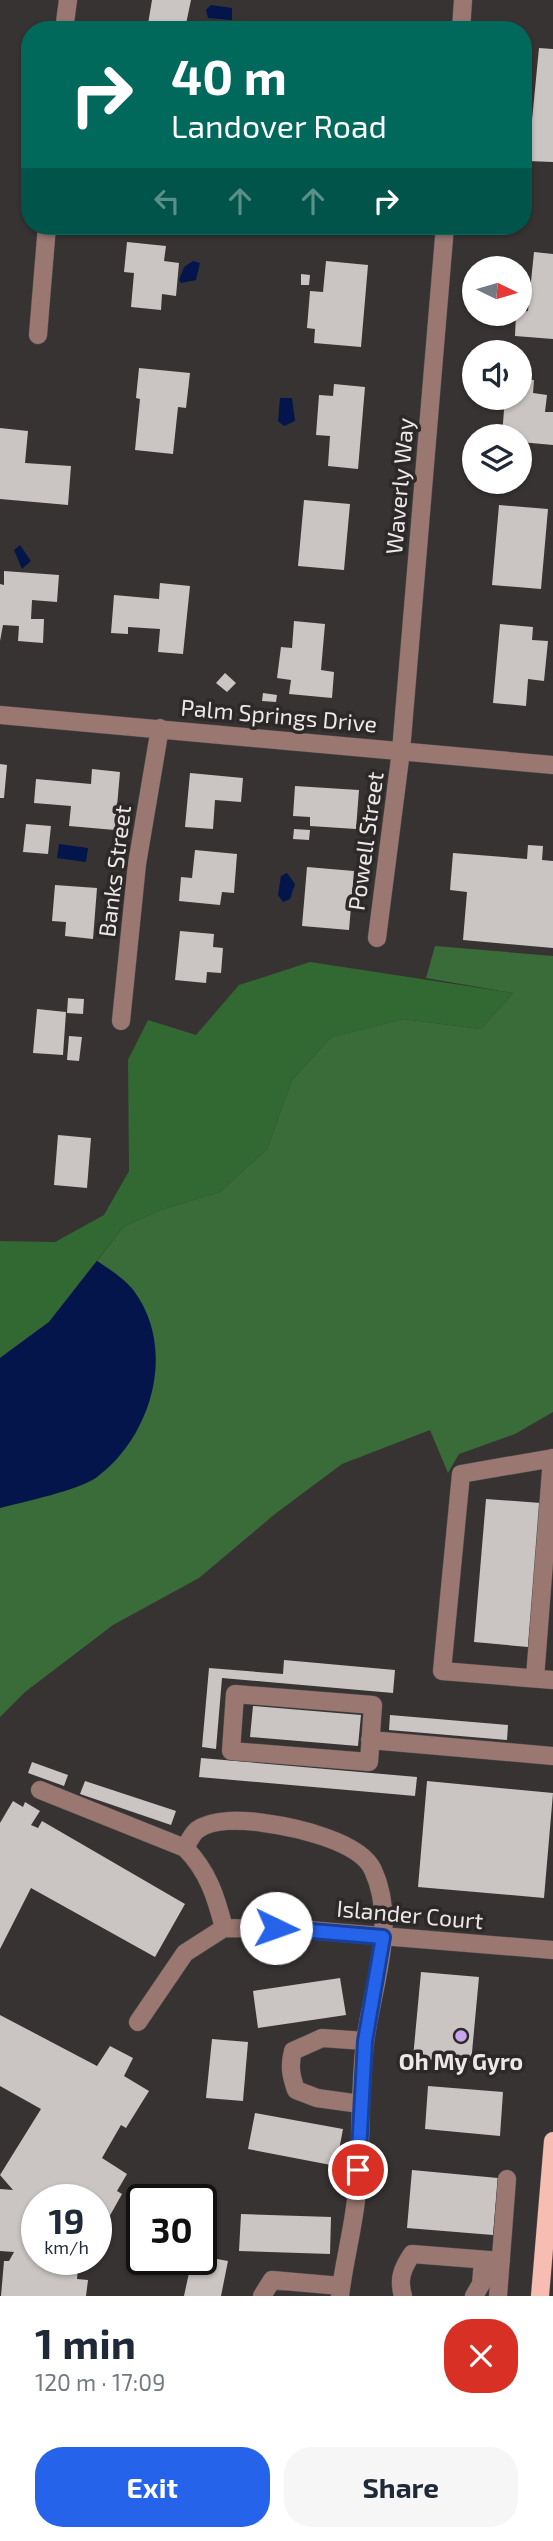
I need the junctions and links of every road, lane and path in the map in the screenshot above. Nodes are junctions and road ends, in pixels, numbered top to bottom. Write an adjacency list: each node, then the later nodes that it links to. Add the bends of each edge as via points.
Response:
1 (68, 0): 3 (street)
2 (463, 0): 4 (street)
3 (65, 21)
4 (462, 21)
5 (46, 235): 7 (street)
6 (444, 235): 10 (street, Waverly Way)
7 (38, 335)
8 (0, 715): 9 (street, Palm Springs Drive)
9 (160, 728): 10 (street, Palm Springs Drive); 13 (street, Banks Street, via 137,864)
10 (401, 751): 11 (street, Palm Springs Drive); 12 (street, Powell Street)
11 (553, 765)
12 (377, 938)
13 (121, 1021)
14 (552, 1458): 15 (street); 15 (street, via 461,1474 442,1671)
15 (544, 1679)
16 (370, 1740): 16 (street, via 373,1706 235,1694 231,1751 369,1762); 17 (street)
17 (553, 1756)
18 (40, 1790): 19 (street)
19 (185, 1848): 20 (street, via 201,1864 216,1896); 21 (street, via 197,1830 222,1822 309,1829 345,1846 372,1867 384,1902)
20 (223, 1928): 21 (street, Islander Court); 23 (street, via 185,1953)
21 (383, 1937): 22 (street, Islander Court); 24 (street)
22 (553, 1950)
23 (138, 2022)
24 (365, 2041): 25 (street); 25 (street, via 322,2038 293,2051 291,2061 296,2090)
25 (359, 2104): 29 (street, via 357,2192)
26 (553, 2141): 34 (main road)
27 (507, 2179): 28 (street)
28 (492, 2260): 31 (street, via 412,2254 402,2269); 32 (street); 33 (street)
29 (341, 2291): 30 (street, via 272,2280)
30 (262, 2296)
31 (404, 2296)
32 (474, 2296)
33 (498, 2296)
34 (540, 2296)

